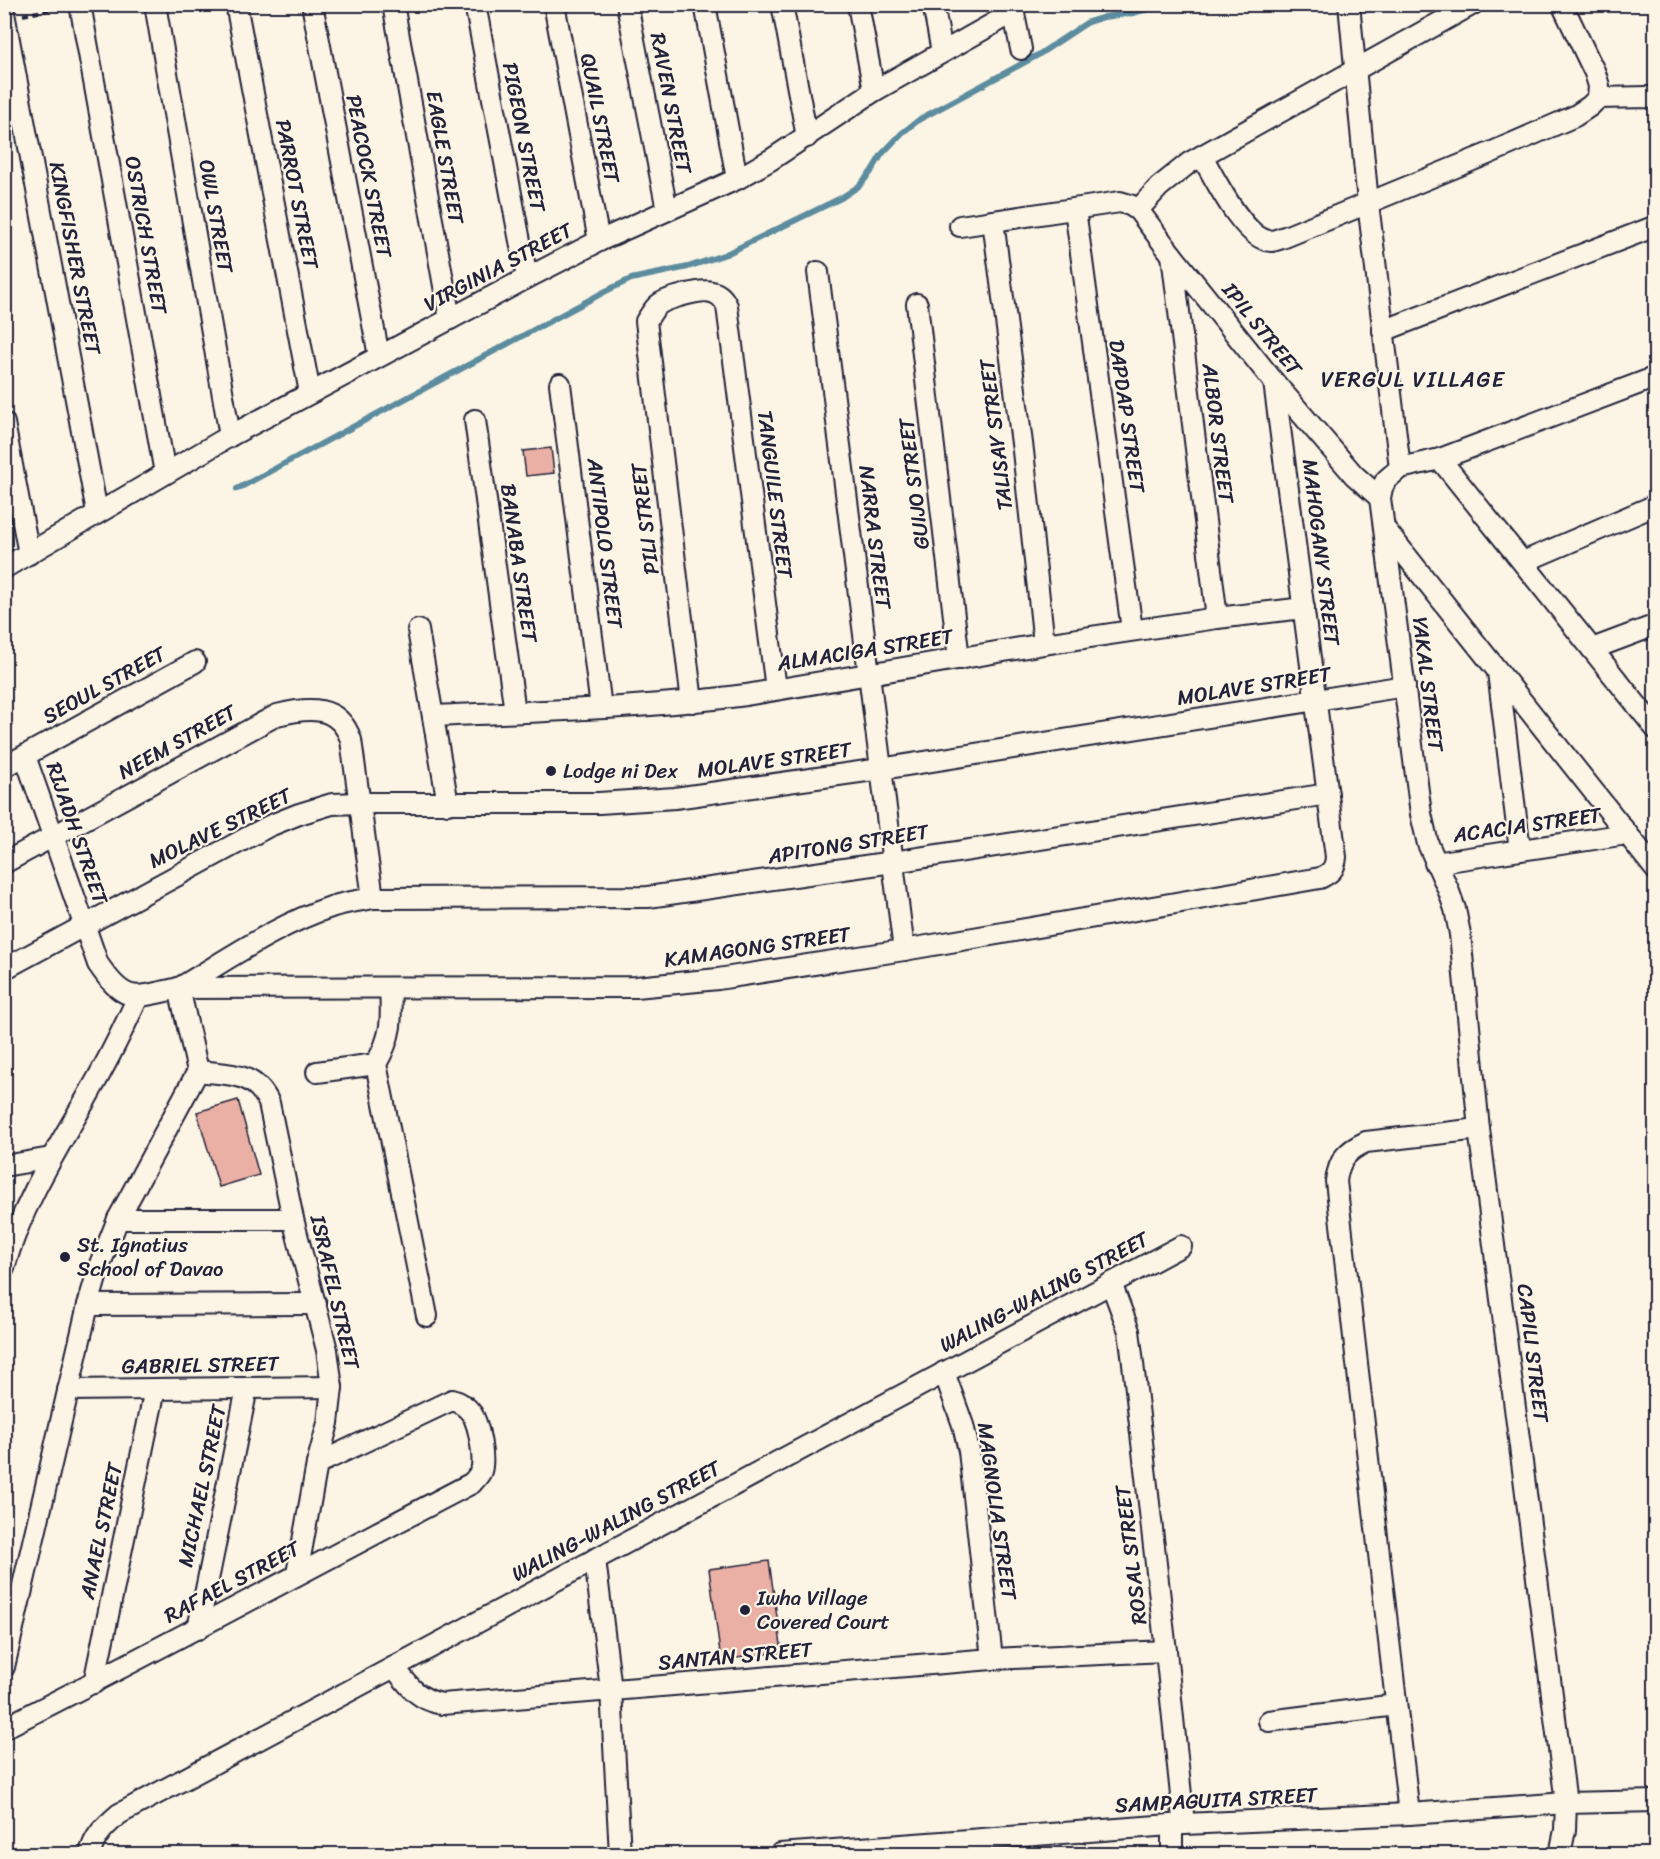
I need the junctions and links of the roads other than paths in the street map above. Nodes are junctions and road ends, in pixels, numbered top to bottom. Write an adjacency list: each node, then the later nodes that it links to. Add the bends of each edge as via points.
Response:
1 (155, 4): 49 (street, OWL STREET)
2 (236, 4): 46 (street, PARROT STREET)
3 (312, 4): 42 (street, PEACOCK STREET)
4 (393, 4): 40 (street, EAGLE STREET)
5 (475, 4): 37 (street, PIGEON STREET)
6 (554, 4): 34 (street, QUAIL STREET)
7 (627, 4): 29 (street, RAVEN STREET)
8 (705, 4): 26 (street)
9 (782, 4): 24 (street)
10 (858, 4): 21 (street)
11 (933, 4): 19 (street)
12 (1349, 4): 20 (street)
13 (1473, 4): 20 (street)
14 (1562, 4): 22 (street, via 1595,72)
15 (74, 5): 52 (street, OSTRICH STREET)
16 (1013, 8): 18 (street); 19 (street, VIRGINIA STREET)
17 (5, 15): 55 (street, KINGFISHER STREET)
18 (1021, 49)
19 (942, 52): 21 (street, VIRGINIA STREET)
20 (1355, 70): 25 (street); 27 (street)
21 (874, 91): 24 (street, VIRGINIA STREET)
22 (1598, 98): 23 (street); 27 (street, via 1575,116)
23 (1656, 99)
24 (807, 137): 26 (street, VIRGINIA STREET)
25 (1202, 156): 27 (street, via 1238,216 1258,237 1270,241); 30 (street, via 1175,173)
26 (737, 179): 29 (street, VIRGINIA STREET)
27 (1368, 203): 41 (street)
28 (1075, 209): 30 (street, via 1120,202); 31 (street); 64 (street, DAPDAP STREET)
29 (667, 210): 34 (street, VIRGINIA STREET)
30 (1138, 210): 35 (street, IPIL STREET)
31 (993, 221): 32 (street); 65 (street, TALISAY STREET)
32 (960, 226)
33 (1656, 226): 41 (street)
34 (599, 241): 37 (street, VIRGINIA STREET)
35 (1172, 255): 44 (street, IPIL STREET); 61 (street, ALBOR STREET)
36 (818, 272): 70 (street, NARRA STREET)
37 (527, 278): 40 (street, VIRGINIA STREET)
38 (917, 304): 67 (street, GUIJO STREET)
39 (727, 306): 72 (street, TANGUILE STREET); 74 (street, PILI STREET, via 717,293 696,292 666,300 646,321)
40 (450, 319): 42 (street, VIRGINIA STREET)
41 (1383, 331): 51 (street)
42 (380, 356): 46 (street, VIRGINIA STREET)
43 (1656, 377): 50 (street)
44 (1274, 382): 53 (street, IPIL STREET, via 1353,476); 60 (street, MAHOGANY STREET)
45 (560, 384): 75 (street, ANTIPOLO STREET)
46 (310, 393): 49 (street, VIRGINIA STREET)
47 (475, 420): 76 (street, BANABA STREET)
48 (4, 423): 57 (street)
49 (230, 436): 52 (street, VIRGINIA STREET)
50 (1440, 459): 51 (street); 58 (street)
51 (1400, 468): 53 (street, via 1386,480)
52 (165, 473): 55 (street, VIRGINIA STREET)
53 (1380, 498): 56 (street, YAKAL STREET)
54 (1656, 505): 58 (street)
55 (97, 512): 57 (street, VIRGINIA STREET)
56 (1383, 528): 69 (street); 71 (street, YAKAL STREET)
57 (29, 554): 59 (street, VIRGINIA STREET)
58 (1523, 562): 66 (street)
59 (4, 568)
60 (1304, 608): 61 (street, ALMACIGA STREET); 73 (street, MAHOGANY STREET)
61 (1217, 618): 64 (street, ALMACIGA STREET)
62 (1656, 625): 66 (street)
63 (418, 630): 77 (street)
64 (1132, 630): 65 (street, ALMACIGA STREET)
65 (1044, 644): 67 (street, ALMACIGA STREET)
66 (1592, 649): 78 (street)
67 (959, 658): 70 (street, ALMACIGA STREET)
68 (195, 662): 79 (street, SEOUL STREET)
69 (1498, 672): 85 (street); 87 (street)
70 (868, 674): 72 (street, ALMACIGA STREET); 81 (street, NARRA STREET)
71 (1405, 686): 73 (street, MOLAVE STREET); 89 (street, YAKAL STREET, via 1421,814)
72 (776, 689): 74 (street, ALMACIGA STREET)
73 (1316, 700): 81 (street, MOLAVE STREET); 82 (street, MAHOGANY STREET)
74 (692, 702): 75 (street, ALMACIGA STREET)
75 (601, 708): 76 (street, ALMACIGA STREET)
76 (515, 712): 77 (street, ALMACIGA STREET)
77 (433, 716): 84 (street)
78 (1656, 729)
79 (25, 756): 80 (street, SEOUL STREET); 86 (street, RIJADH STREET)
80 (4, 767)
81 (881, 769): 84 (street, MOLAVE STREET, via 675,798); 88 (street, NARRA STREET)
82 (1328, 794): 88 (street, APITONG STREET); 92 (street, MAHOGANY STREET, via 1336,857)
83 (360, 802): 84 (street, MOLAVE STREET); 86 (street, NEEM STREET, via 348,730 329,713 299,709 277,715); 93 (street); 95 (street, MOLAVE STREET, via 298,813)
84 (448, 804)
85 (1627, 834): 87 (street, ACACIA STREET); 91 (street)
86 (53, 837): 90 (street, NEEM STREET); 95 (street, RIJADH STREET)
87 (1520, 850): 89 (street, ACACIA STREET)
88 (893, 862): 93 (street, APITONG STREET, via 648,897); 96 (street, NARRA STREET)
89 (1435, 862): 94 (street, YAKAL STREET)
90 (4, 863)
91 (1656, 870)
92 (1332, 871): 96 (street, KAMAGONG STREET, via 1320,878)
93 (373, 898): 98 (street, APITONG STREET, via 310,914)
94 (1455, 909): 104 (street, CAPILI STREET)
95 (83, 926): 97 (street, MOLAVE STREET); 100 (street, RIJADH STREET, via 107,977 122,992)
96 (904, 950): 99 (street, KAMAGONG STREET, via 665,985)
97 (4, 969)
98 (179, 988): 99 (street, KAMAGONG STREET); 100 (street); 102 (street)
99 (390, 989): 101 (street, via 392,1015 388,1039)
100 (138, 997): 105 (street, via 109,1058)
101 (376, 1064): 103 (street); 114 (street)
102 (198, 1071): 107 (street); 108 (street, ISRAFEL STREET, via 247,1078 265,1094)
103 (317, 1072)
104 (1479, 1129): 130 (street, via 1366,1142 1354,1147 1338,1167 1336,1182); 134 (street, CAPILI STREET)
105 (51, 1158): 106 (street); 110 (street, via 20,1221)
106 (4, 1166)
107 (118, 1218): 108 (street); 113 (street)
108 (293, 1219): 112 (street, ISRAFEL STREET)
109 (1180, 1246): 111 (street, WALING-WALING STREET)
110 (4, 1268)
111 (1111, 1283): 115 (street, WALING-WALING STREET); 124 (street, ROSAL STREET, via 1129,1330)
112 (316, 1304): 113 (street); 116 (street, ISRAFEL STREET)
113 (88, 1305): 119 (street)
114 (427, 1316)
115 (944, 1372): 121 (street, WALING-WALING STREET); 125 (street, MAGNOLIA STREET, via 969,1452)
116 (332, 1387): 117 (street, GABRIEL STREET); 120 (street, ISRAFEL STREET)
117 (247, 1388): 118 (street, GABRIEL STREET); 123 (street, MICHAEL STREET)
118 (155, 1389): 119 (street, GABRIEL STREET); 128 (street, ANAEL STREET)
119 (68, 1390): 126 (street)
120 (317, 1464): 122 (street, ISRAFEL STREET); 122 (street, RAFAEL STREET, via 452,1400 471,1411 482,1457 479,1475 472,1483)
121 (595, 1559): 127 (street, WALING-WALING STREET); 129 (street)
122 (297, 1574): 123 (street, RAFAEL STREET)
123 (198, 1629): 128 (street, RAFAEL STREET)
124 (1167, 1651): 125 (street, SANTAN STREET); 136 (street, ROSAL STREET)
125 (992, 1659): 129 (street, SANTAN STREET)
126 (4, 1667)
127 (394, 1667): 129 (street, SANTAN STREET, via 416,1693 442,1704); 137 (street, WALING-WALING STREET, via 119,1815 103,1828)
128 (94, 1683): 132 (street, RAFAEL STREET)
129 (611, 1690): 138 (street)
130 (1396, 1705): 131 (street); 135 (street)
131 (1269, 1721)
132 (4, 1728)
133 (1656, 1801): 134 (street, SAMPAGUITA STREET)
134 (1566, 1803): 135 (street, SAMPAGUITA STREET); 141 (street, CAPILI STREET)
135 (1409, 1814): 136 (street, SAMPAGUITA STREET)
136 (1178, 1825): 139 (street, SAMPAGUITA STREET); 140 (street, ROSAL STREET)
137 (90, 1854)
138 (620, 1854)
139 (780, 1854)
140 (1172, 1854)
141 (1560, 1854)

